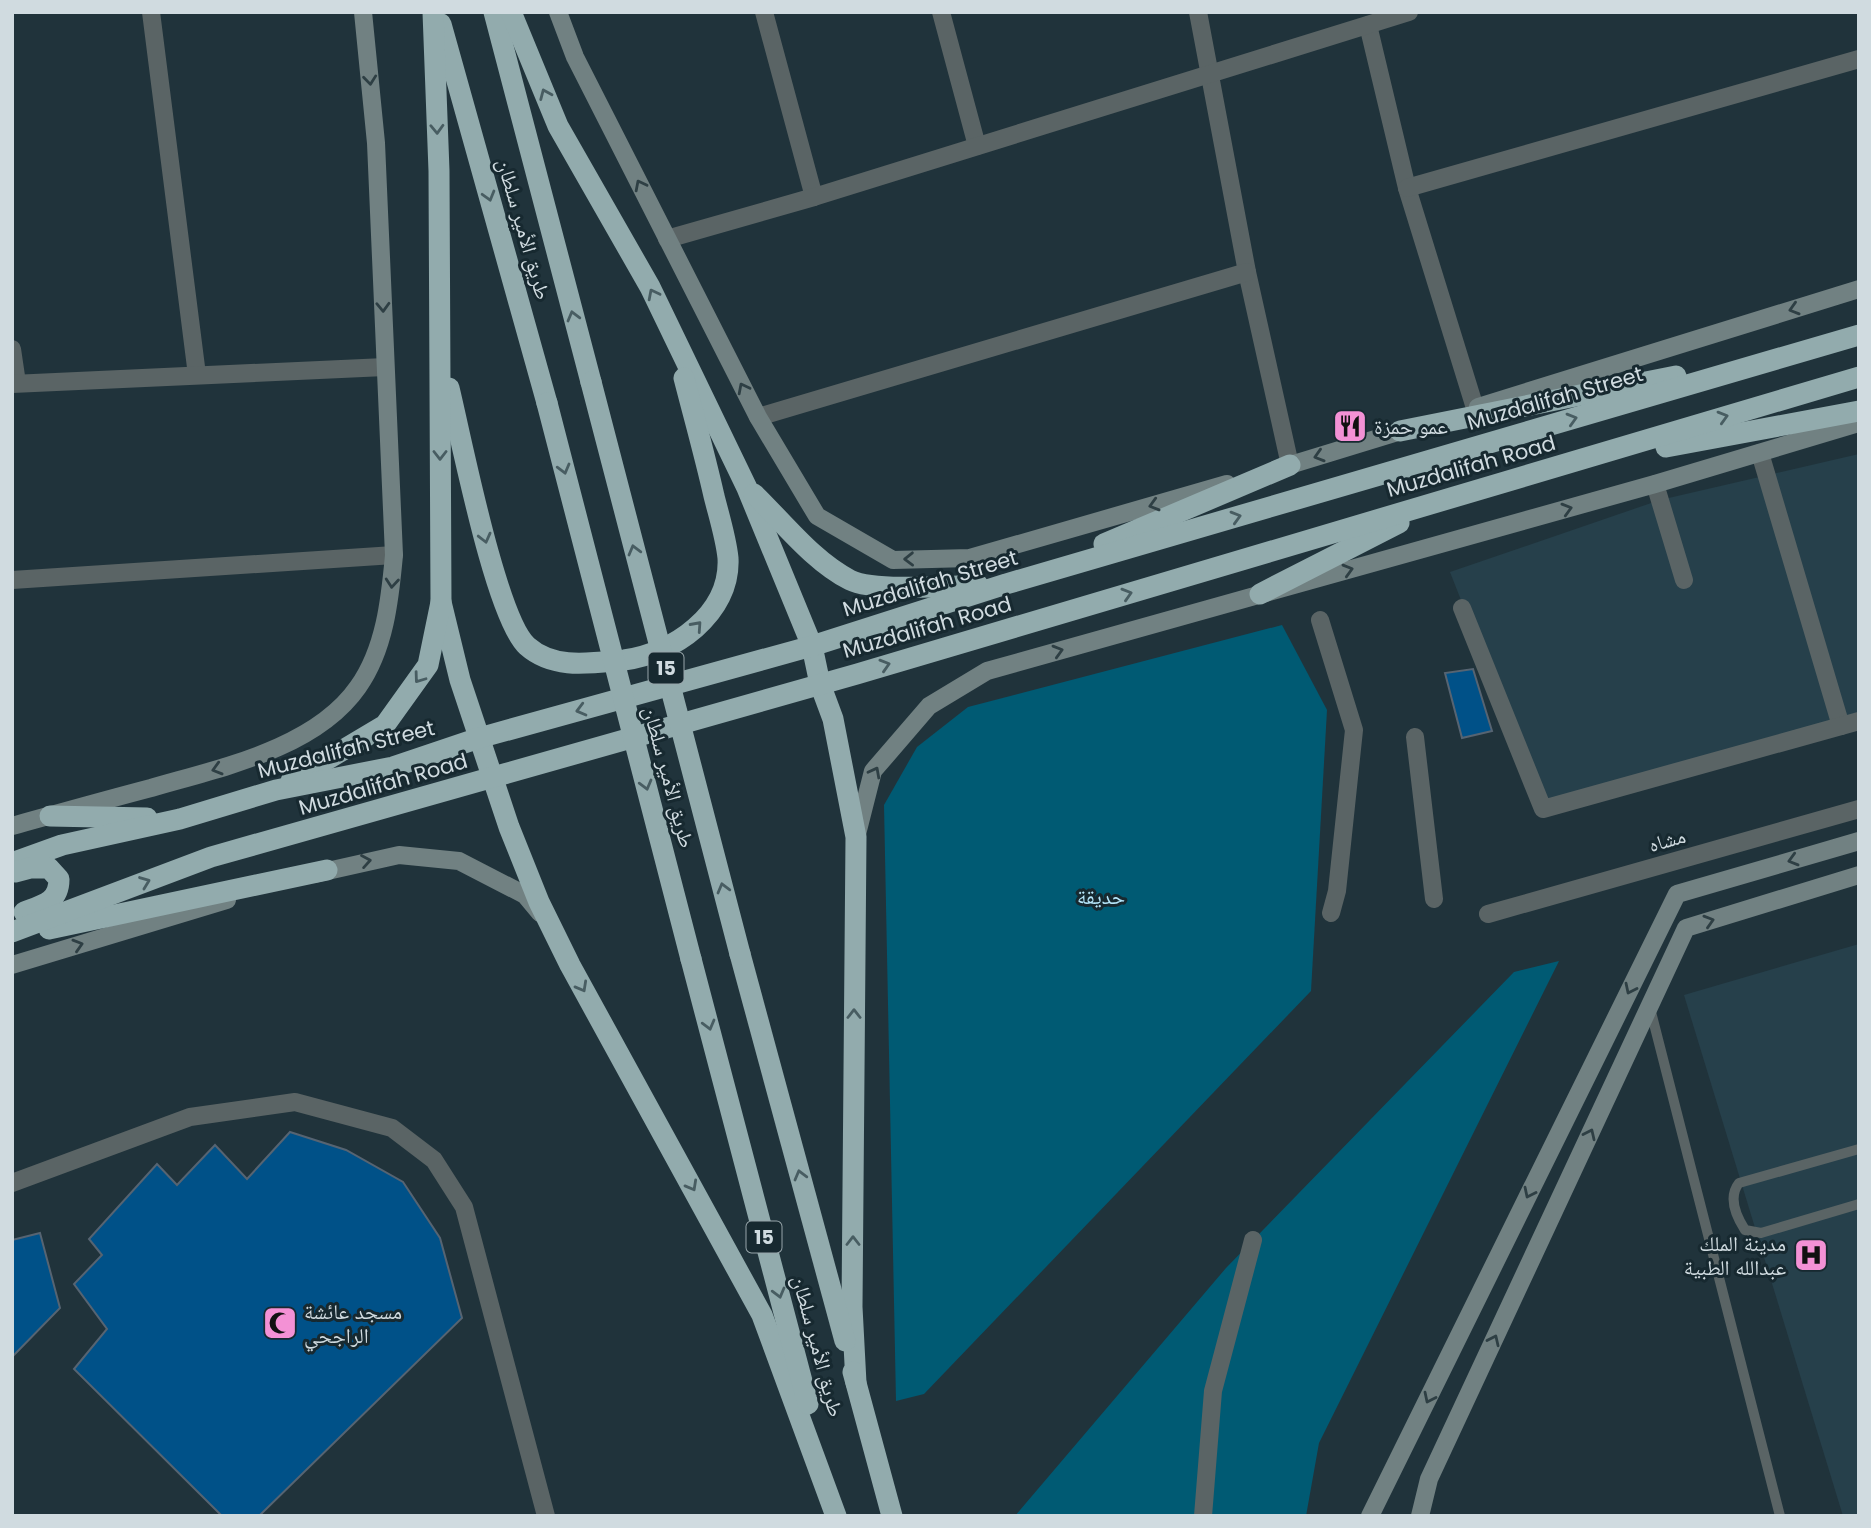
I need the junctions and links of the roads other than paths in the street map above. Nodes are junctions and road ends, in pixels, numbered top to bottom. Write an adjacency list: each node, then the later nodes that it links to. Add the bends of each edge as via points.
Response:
1 (151, 12): 26 (street)
2 (363, 12): 25 (street, one-way to 25, via 376,143)
3 (435, 12): 24 (highway, one-way to 24); 84 (highway, طريق الأمير سلطان / 15, one-way to 84, bridge, via 547,403)
4 (494, 12): 82 (highway, طريق الأمير سلطان / 15, one-way to 4, bridge)
5 (511, 12): 20 (highway, one-way to 5, via 558,126)
6 (558, 12): 17 (street, one-way to 6, via 575,57)
7 (764, 12): 16 (street)
8 (942, 12): 14 (street)
9 (1198, 12): 13 (street)
10 (1400, 14): 11 (street)
11 (1368, 25): 13 (street); 15 (street)
12 (1859, 59): 15 (street)
13 (1209, 74): 14 (street); 18 (street)
14 (977, 146): 16 (street)
15 (1407, 188): 29 (street)
16 (814, 197): 17 (street)
17 (667, 239): 31 (street, one-way to 17)
18 (1247, 272): 31 (street); 35 (street)
19 (1859, 289): 29 (street, one-way to 29)
20 (671, 330): 24 (highway, one-way to 20, via 508,611 526,645 555,662 582,664 641,658 689,636 723,587 728,560 721,524); 38 (highway)
21 (1859, 335): 22 (highway, Muzdalifah Street)
22 (1815, 348): 33 (highway); 43 (highway, Muzdalifah Street, one-way to 22)
23 (12, 349): 28 (street)
24 (440, 352): 45 (highway, one-way to 45)
25 (385, 367): 26 (street); 40 (street)
26 (197, 375): 28 (street)
27 (1859, 377): 37 (highway, Muzdalifah Road, one-way to 27)
28 (14, 383)
29 (1475, 408): 33 (street)
30 (1859, 411): 37 (highway)
31 (758, 417): 35 (street, one-way to 31, via 970,558 893,560 817,516)
32 (1859, 423): 34 (street)
33 (1399, 431): 35 (street, one-way to 35)
34 (1760, 453): 36 (street); 53 (street)
35 (1290, 465): 43 (highway)
36 (1655, 484): 42 (street); 44 (street, one-way to 36)
37 (1493, 485): 39 (highway, Muzdalifah Road)
38 (747, 488): 43 (highway, via 824,562 852,582 911,588); 49 (highway)
39 (1443, 500): 44 (highway); 50 (highway, Muzdalifah Road, one-way to 39)
40 (394, 555): 41 (street); 61 (street, one-way to 61, via 390,603 375,654 358,688 318,726 271,752)
41 (12, 580)
42 (1684, 580)
43 (1006, 584): 48 (highway, Muzdalifah Street)
44 (1261, 594): 64 (street, one-way to 44, via 873,771 929,706 987,671)
45 (442, 602): 55 (highway); 59 (highway, one-way to 59, via 428,666 385,725)
46 (1462, 608): 53 (street, via 1544,809)
47 (1320, 620): 71 (street, via 1353,730)
48 (845, 635): 49 (highway, Muzdalifah Street); 50 (highway, via 825,652 829,669)
49 (812, 646): 51 (highway); 55 (highway, Muzdalifah Street, one-way to 55)
50 (857, 674): 51 (highway, Muzdalifah Road)
51 (820, 684): 57 (highway, Muzdalifah Road); 64 (highway, via 832,719)
52 (1859, 721): 53 (street)
53 (1841, 726)
54 (1415, 737): 70 (street)
55 (479, 738): 56 (highway, Muzdalifah Street); 57 (highway)
56 (449, 748): 58 (highway, via 471,757 474,772); 59 (highway, Muzdalifah Street, via 394,766)
57 (493, 779): 58 (highway, Muzdalifah Road); 74 (highway)
58 (458, 789): 75 (highway, Muzdalifah Road, one-way to 58, via 211,858)
59 (276, 790): 62 (highway, Muzdalifah Street)
60 (1859, 809): 72 (street, مشاه)
61 (50, 816): 62 (highway); 63 (street)
62 (180, 819): 66 (highway, Muzdalifah Street, via 62,845)
63 (12, 826)
64 (856, 837): 82 (highway, one-way to 64, via 852,1307)
65 (1859, 841): 87 (street, one-way to 87, via 1677,894)
66 (12, 863)
67 (327, 870): 74 (street, one-way to 74, via 399,855 459,861 525,895); 75 (highway); 76 (street, one-way to 67)
68 (12, 873): 73 (highway, via 30,867 49,868 60,879 60,889 51,902)
69 (1859, 875): 77 (street, one-way to 69, via 1686,928)
70 (1434, 899)
71 (1332, 913)
72 (1488, 914)
73 (12, 916)
74 (551, 926): 84 (highway, one-way to 84, via 762,1315)
75 (12, 934)
76 (12, 965)
77 (1650, 1006): 88 (street, one-way to 77, via 1429,1479); 89 (lane)
78 (1859, 1149): 80 (lane, via 1739,1183 1733,1201 1745,1230 1761,1233)
79 (12, 1183): 83 (street, via 190,1116 295,1102 392,1128 434,1160 464,1207)
80 (1859, 1204)
81 (1253, 1240): 86 (street, via 1213,1391)
82 (856, 1383): 85 (highway, طريق الأمير سلطان / 15)
83 (546, 1516)
84 (836, 1516)
85 (892, 1516)
86 (1203, 1516)
87 (1370, 1516)
88 (1420, 1516)
89 (1780, 1516)

